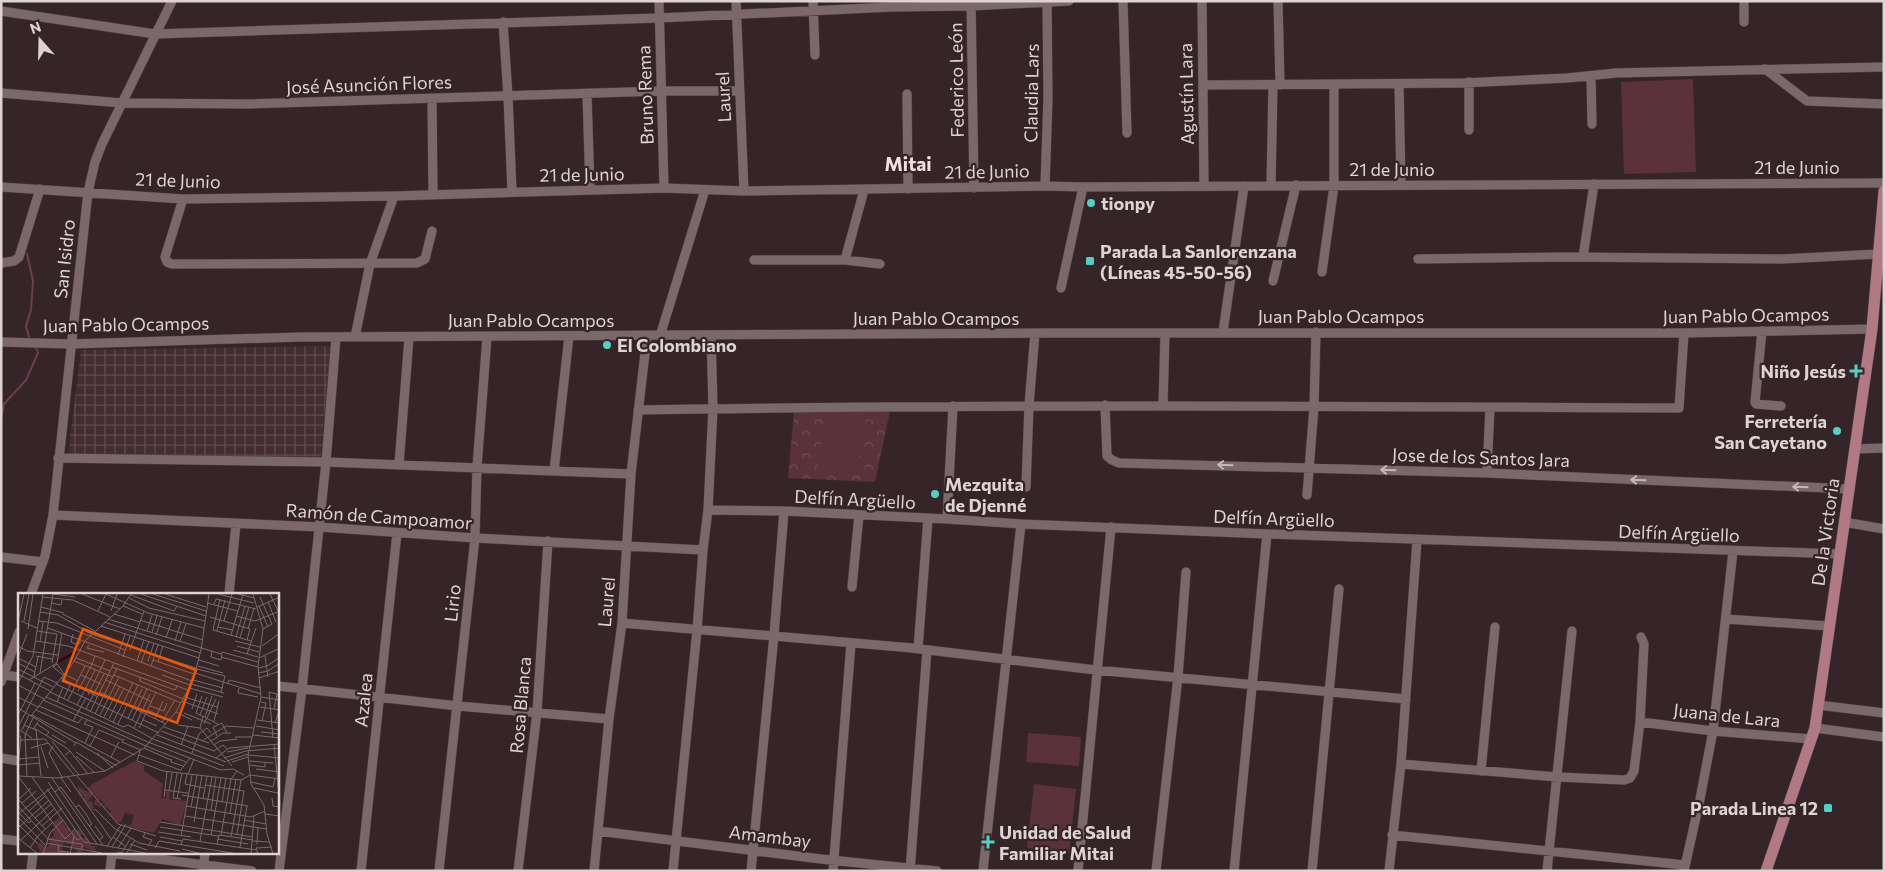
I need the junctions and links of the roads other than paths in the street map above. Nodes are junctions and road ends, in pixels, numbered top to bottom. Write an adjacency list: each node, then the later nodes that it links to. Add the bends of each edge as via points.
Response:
1 (172, 1): 18 (street, San Isidro)
2 (659, 1): 15 (street, Bruno Rema)
3 (736, 1): 14 (street, Laurel)
4 (1069, 1): 9 (street)
5 (1123, 1): 39 (street)
6 (1202, 1): 25 (street, Agustín Lara)
7 (1278, 1): 26 (street)
8 (1744, 1): 17 (street)
9 (1048, 2): 11 (street); 45 (street, Claudia Lars)
10 (892, 4): 11 (street); 12 (street)
11 (971, 4): 51 (street, Federico León)
12 (814, 6): 14 (street); 19 (street)
13 (1, 11): 18 (street)
14 (736, 14): 15 (street); 29 (street, Laurel)
15 (659, 18): 16 (street); 28 (street, Bruno Rema)
16 (503, 22): 18 (street); 33 (street)
17 (1744, 22)
18 (155, 34): 35 (street, San Isidro)
19 (816, 55)
20 (1884, 67): 21 (street)
21 (1766, 69): 22 (street); 36 (street, via 1806,101)
22 (1591, 76): 23 (street); 37 (street)
23 (1469, 82): 24 (street); 38 (street)
24 (1399, 84): 27 (street); 43 (street)
25 (1203, 85): 26 (street); 46 (street, Agustín Lara)
26 (1276, 85): 27 (street); 48 (street)
27 (1334, 85): 49 (street)
28 (662, 91): 29 (street, José Asunción Flores); 31 (street, José Asunción Flores); 50 (street, Bruno Rema)
29 (739, 91): 58 (street, Laurel)
30 (1, 93): 35 (street, José Asunción Flores)
31 (587, 94): 33 (street, José Asunción Flores); 55 (street)
32 (907, 94): 54 (street)
33 (508, 96): 34 (street, José Asunción Flores); 61 (street)
34 (432, 99): 35 (street, José Asunción Flores, via 248,104); 62 (street)
35 (122, 103): 60 (street, San Isidro, via 95,162)
36 (1884, 104)
37 (1592, 124)
38 (1469, 130)
39 (1127, 132)
40 (1884, 183): 41 (street, 21 de Junio)
41 (1594, 184): 43 (street, 21 de Junio); 68 (street)
42 (1296, 185): 48 (street, 21 de Junio); 49 (street, 21 de Junio); 76 (street)
43 (1401, 185): 49 (street, 21 de Junio)
44 (1, 186): 53 (street, 21 de Junio)
45 (1046, 186): 51 (street, 21 de Junio); 52 (street, 21 de Junio)
46 (1204, 186): 47 (street, 21 de Junio); 52 (street, 21 de Junio)
47 (1244, 186): 48 (street, 21 de Junio); 81 (street)
48 (1271, 186)
49 (1334, 186): 75 (street)
50 (664, 188): 55 (street, 21 de Junio); 56 (street, 21 de Junio)
51 (974, 188): 54 (street, 21 de Junio)
52 (1083, 188): 77 (street)
53 (40, 189): 60 (street, 21 de Junio); 72 (street, via 19,257)
54 (908, 189): 57 (street, 21 de Junio)
55 (590, 190): 61 (street, 21 de Junio)
56 (705, 190): 58 (street, 21 de Junio); 89 (street)
57 (864, 190): 58 (street, 21 de Junio); 71 (street)
58 (744, 191)
59 (1884, 191): 66 (main road, De la Victoria)
60 (88, 192): 64 (street, 21 de Junio); 95 (street, San Isidro)
61 (512, 192): 62 (street, 21 de Junio)
62 (433, 194): 63 (street, 21 de Junio)
63 (394, 196): 64 (street, 21 de Junio); 73 (street)
64 (183, 199): 73 (street, via 165,257 167,262)
65 (432, 231): 73 (street, via 423,262)
66 (1882, 239): 67 (main road, De la Victoria)
67 (1879, 254): 68 (street, via 1782,259); 78 (main road, De la Victoria)
68 (1583, 257): 69 (street)
69 (1418, 259)
70 (754, 260): 71 (street)
71 (845, 260): 74 (street)
72 (1, 263)
73 (370, 264): 91 (street)
74 (880, 264)
75 (1322, 272)
76 (1273, 280)
77 (1061, 288)
78 (1880, 296): 79 (main road, De la Victoria)
79 (1872, 329): 80 (street, Juan Pablo Ocampos); 106 (main road, De la Victoria)
80 (1762, 331): 85 (street, Juan Pablo Ocampos); 100 (street, via 1755,402)
81 (1223, 332): 82 (street, Juan Pablo Ocampos); 84 (street, Juan Pablo Ocampos)
82 (1316, 332): 85 (street, Juan Pablo Ocampos); 101 (street)
83 (1035, 333): 84 (street, Juan Pablo Ocampos); 86 (street, Juan Pablo Ocampos); 96 (street)
84 (1165, 333): 99 (street)
85 (1684, 333): 102 (street, via 1680,408)
86 (711, 335): 89 (street, Juan Pablo Ocampos); 103 (street)
87 (569, 336): 88 (street, Juan Pablo Ocampos); 92 (street, Juan Pablo Ocampos); 112 (street)
88 (646, 336): 89 (street, Juan Pablo Ocampos); 104 (street, Laurel)
89 (660, 336)
90 (336, 337): 91 (street, Juan Pablo Ocampos); 95 (street, Juan Pablo Ocampos); 108 (street)
91 (355, 337): 93 (street, Juan Pablo Ocampos)
92 (487, 337): 93 (street, Juan Pablo Ocampos); 110 (street, Lirio)
93 (409, 338): 109 (street)
94 (1, 342): 95 (street, Juan Pablo Ocampos)
95 (71, 344): 107 (street, San Isidro)
96 (1029, 405): 97 (street); 98 (street); 115 (street)
97 (1105, 405): 99 (street); 111 (street, Jose de los Santos Jara, one-way to 97, via 1119,463 1107,456)
98 (953, 406): 103 (street); 123 (street)
99 (1163, 406): 101 (street)
100 (1782, 406)
101 (1314, 407): 102 (street); 111 (street)
102 (1490, 407): 113 (street)
103 (713, 408): 104 (street); 118 (street)
104 (638, 410): 114 (street, Laurel)
105 (1884, 448): 106 (street)
106 (1855, 449): 116 (main road, De la Victoria)
107 (58, 458): 108 (street); 120 (street, San Isidro)
108 (326, 462): 109 (street); 127 (street)
109 (399, 464): 110 (street)
110 (478, 467): 112 (street); 132 (street, Lirio)
111 (1309, 468): 113 (street, Jose de los Santos Jara, one-way to 111); 117 (street)
112 (554, 471): 114 (street)
113 (1487, 473): 116 (street, Jose de los Santos Jara, one-way to 113)
114 (631, 474): 135 (street, Laurel)
115 (1026, 487)
116 (1849, 489): 124 (main road, De la Victoria)
117 (1307, 495)
118 (708, 510): 119 (street, Delfín Argüello); 136 (street)
119 (784, 511): 121 (street, Delfín Argüello); 153 (street)
120 (53, 515): 125 (street, Ramón de Campoamor); 140 (street, San Isidro)
121 (859, 515): 122 (street, Delfín Argüello); 142 (street)
122 (928, 518): 123 (street, Delfín Argüello); 156 (street)
123 (948, 519): 126 (street, Delfín Argüello)
124 (1844, 522): 129 (street); 138 (main road, De la Victoria)
125 (236, 524): 127 (street, Ramón de Campoamor); 145 (street)
126 (1021, 524): 128 (street, Delfín Argüello); 157 (street)
127 (320, 527): 130 (street, Ramón de Campoamor); 164 (street)
128 (1111, 527): 131 (street, Delfín Argüello); 158 (street)
129 (1884, 529)
130 (397, 533): 132 (street, Ramón de Campoamor); 166 (street, Azalea)
131 (1267, 534): 133 (street, Delfín Argüello); 162 (street)
132 (475, 538): 134 (street, Ramón de Campoamor); 169 (street, Lirio)
133 (1417, 540): 137 (street, Delfín Argüello); 167 (street)
134 (548, 541): 135 (street, Ramón de Campoamor); 170 (street, Rosa Blanca)
135 (628, 545): 136 (street, Ramón de Campoamor); 147 (street, Laurel)
136 (702, 550): 150 (street)
137 (1733, 551): 138 (street, Delfín Argüello); 146 (street)
138 (1839, 554): 148 (main road, De la Victoria)
139 (1, 557): 140 (street)
140 (43, 562): 144 (street, San Isidro)
141 (1186, 572): 159 (street)
142 (852, 587)
143 (1339, 590): 165 (street)
144 (31, 593)
145 (229, 593)
146 (1726, 619): 148 (street); 175 (street)
147 (622, 622): 150 (street); 172 (street, Laurel)
148 (1829, 626): 168 (main road, De la Victoria)
149 (1495, 627): 181 (street)
150 (697, 630): 153 (street); 187 (street)
151 (1572, 631): 182 (street)
152 (18, 635): 161 (street)
153 (774, 636): 155 (street); 188 (street)
154 (1640, 637): 173 (street, via 1644,644)
155 (851, 643): 156 (street); 194 (street)
156 (922, 649): 157 (street); 197 (street)
157 (1006, 660): 158 (street); 210 (street)
158 (1096, 670): 159 (street); 211 (street)
159 (1178, 676): 162 (street); 212 (street)
160 (18, 677): 161 (street)
161 (3, 678)
162 (1253, 684): 165 (street); 213 (street)
163 (279, 686): 164 (street)
164 (302, 689): 166 (street); 201 (street)
165 (1329, 692): 167 (street); 214 (street)
166 (380, 697): 169 (street); 202 (street, Azalea)
167 (1406, 699): 180 (street)
168 (1818, 705): 171 (street); 174 (main road, De la Victoria)
169 (458, 706): 170 (street); 203 (street, Lirio)
170 (537, 712): 172 (street); 204 (street, Rosa Blanca)
171 (1884, 713)
172 (609, 719): 183 (street, Laurel)
173 (1640, 722): 175 (street, Juana de Lara); 182 (street, via 1634,771 1630,778)
174 (1815, 728): 176 (street); 177 (main road, De la Victoria)
175 (1713, 731): 177 (street, Juana de Lara); 196 (street)
176 (1884, 737)
177 (1811, 739): 217 (main road, De la Victoria)
178 (1, 758): 179 (street)
179 (18, 760)
180 (1401, 764): 181 (street); 184 (street)
181 (1481, 771): 182 (street)
182 (1558, 777): 189 (street)
183 (598, 831): 187 (street, Amambay); 205 (street, Laurel)
184 (1392, 835): 189 (street); 215 (street)
185 (1, 839): 186 (street)
186 (18, 841)
187 (675, 841): 188 (street, Amambay); 206 (street)
188 (752, 851): 194 (street, Amambay); 207 (street)
189 (1550, 851): 196 (street); 216 (street)
190 (33, 854): 198 (street)
191 (111, 854): 199 (street)
192 (118, 854): 195 (street)
193 (206, 854): 195 (street)
194 (834, 860): 197 (street, Amambay); 208 (street)
195 (204, 867): 200 (street)
196 (1684, 868)
197 (910, 870): 209 (street, Amambay)
198 (31, 871)
199 (110, 871)
200 (252, 871)
201 (279, 871)
202 (361, 871)
203 (439, 871)
204 (518, 871)
205 (594, 871)
206 (673, 871)
207 (750, 871)
208 (833, 871)
209 (937, 871)
210 (983, 871)
211 (1078, 871)
212 (1156, 871)
213 (1234, 871)
214 (1312, 871)
215 (1389, 871)
216 (1547, 871)
217 (1766, 871)

